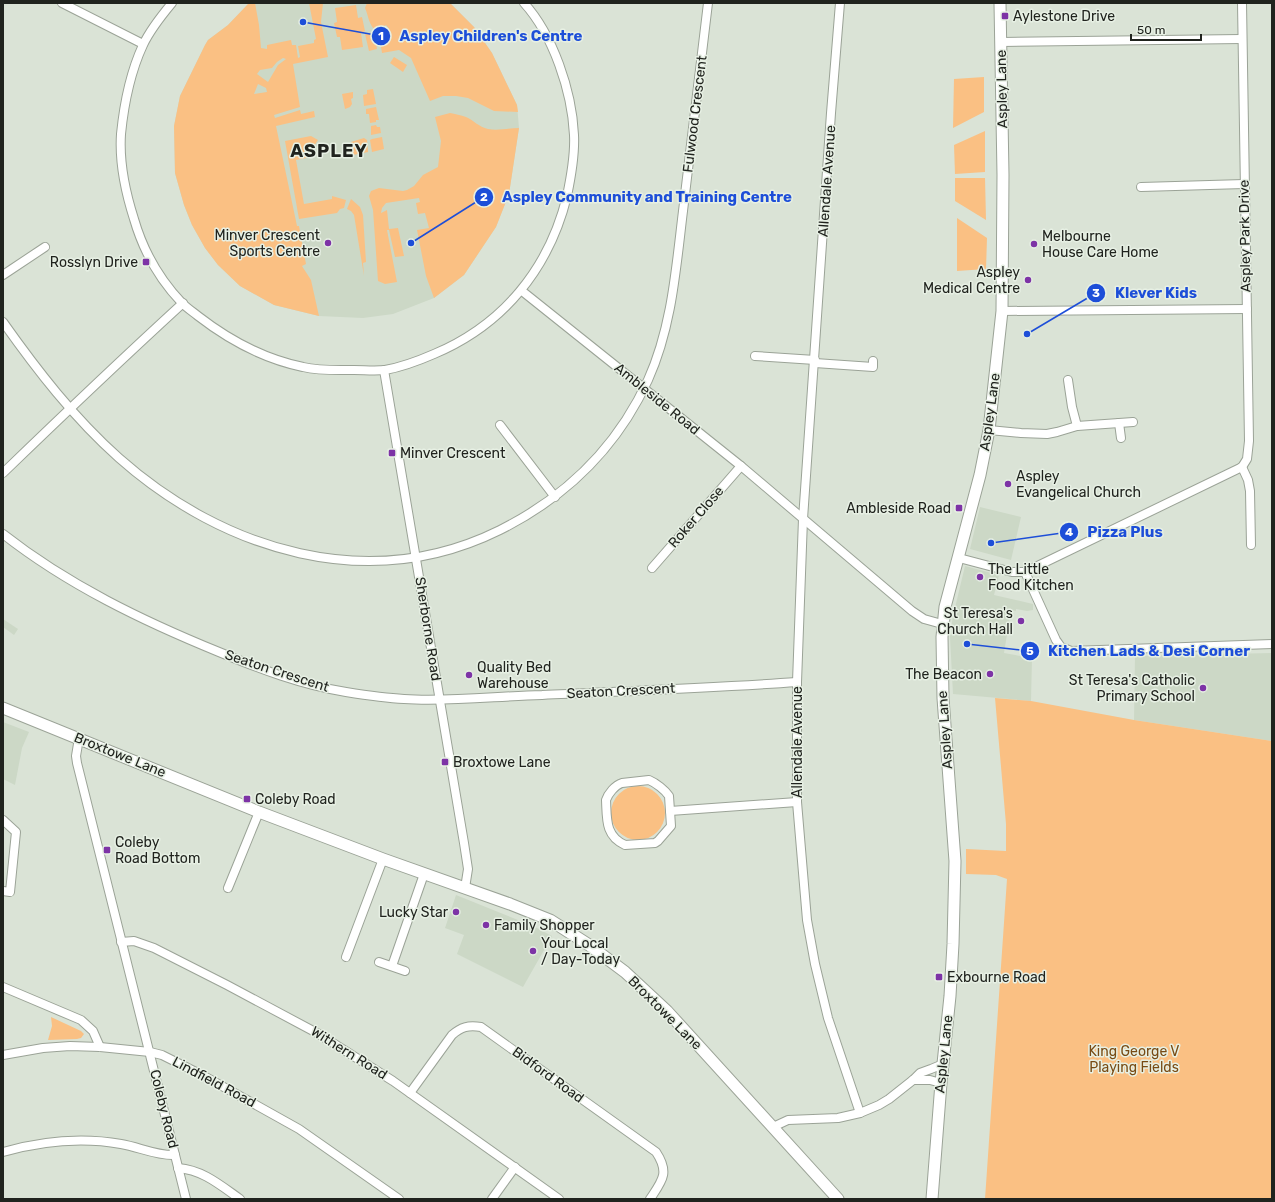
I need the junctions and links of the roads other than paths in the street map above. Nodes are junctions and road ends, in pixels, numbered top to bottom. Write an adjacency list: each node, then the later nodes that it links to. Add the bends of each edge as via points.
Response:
1 (62, 3): 10 (street)
2 (172, 3): 10 (street)
3 (708, 3): 25 (street, Fulwood Crescent, via 673,289 661,346)
4 (840, 3): 22 (street, Allendale Avenue)
5 (1000, 3): 9 (main road, Aspley Lane)
6 (1242, 3): 8 (street, Aspley Park Drive)
7 (528, 4): 15 (street, via 556,54 570,106 574,136 568,189 562,214 542,258)
8 (1242, 39): 9 (street); 11 (street, Aspley Park Drive)
9 (1001, 42): 18 (main road, Aspley Lane)
10 (144, 44): 16 (street, via 131,77 123,110 120,152 124,182 140,238 149,257)
11 (1244, 184): 12 (street); 17 (street, Aspley Park Drive)
12 (1141, 187)
13 (45, 247): 14 (street)
14 (3, 274)
15 (522, 290): 23 (street, via 471,336 424,359); 25 (street, Ambleside Road)
16 (183, 304): 23 (street, via 217,331 240,345 272,358 304,367); 26 (street)
17 (1247, 309): 18 (street); 34 (street, Aspley Park Drive, via 1249,441 1247,459)
18 (1002, 311): 31 (main road, Aspley Lane)
19 (3, 322): 26 (street, Fulwood Crescent)
20 (755, 356): 22 (street)
21 (873, 361): 22 (street, via 873,367)
22 (815, 362): 37 (street, Allendale Avenue)
23 (384, 370): 40 (street, Sherborne Road)
24 (1068, 380): 30 (street)
25 (644, 389): 33 (street, Ambleside Road); 36 (street, Fulwood Crescent, via 600,455)
26 (70, 408): 35 (street); 40 (street, Fulwood Crescent, via 118,458 151,484 196,513 235,533 272,547 330,559 385,561)
27 (1133, 422): 28 (street)
28 (1119, 423): 30 (street); 32 (street)
29 (500, 425): 36 (street)
30 (1077, 426): 31 (street, via 1047,434)
31 (989, 430): 41 (main road, Aspley Lane)
32 (1121, 438)
33 (741, 466): 37 (street, Ambleside Road); 42 (street, Roker Close)
34 (1242, 467): 39 (street, via 1250,491); 43 (street)
35 (3, 473)
36 (555, 497): 40 (street, Fulwood Crescent, via 492,534 447,551)
37 (803, 519): 44 (street, Ambleside Road, via 918,615); 46 (street, Allendale Avenue)
38 (3, 534): 47 (street, Seaton Crescent, via 71,581 114,605 184,638 256,667 346,692 404,699)
39 (1251, 545)
40 (417, 558): 47 (street, Sherborne Road)
41 (959, 558): 43 (street, via 1012,572); 44 (main road, Aspley Lane)
42 (652, 568)
43 (1025, 572): 45 (street, via 1056,640 1061,647 1071,651)
44 (942, 624): 68 (main road, Aspley Lane, via 943,698 955,861 950,996)
45 (1272, 644)
46 (797, 682): 47 (street, Seaton Crescent); 50 (street, Allendale Avenue)
47 (440, 700): 57 (street, Sherborne Road, via 468,869)
48 (3, 708): 49 (main road, Broxtowe Lane)
49 (79, 738): 52 (main road, Broxtowe Lane); 59 (street, Coleby Road, via 77,763)
50 (797, 802): 51 (street); 72 (street, Allendale Avenue, via 807,920 815,964 828,1018)
51 (670, 811): 51 (street, via 671,826 658,841 626,845 608,828 606,800 618,784 649,780 667,793)
52 (259, 812): 54 (main road, Broxtowe Lane); 56 (street)
53 (3, 820): 58 (street, via 16,832 10,892)
54 (383, 859): 55 (main road, Broxtowe Lane); 60 (street)
55 (424, 874): 57 (main road, Broxtowe Lane); 62 (street)
56 (228, 888)
57 (465, 888): 73 (main road, Broxtowe Lane, via 550,920 606,957 642,986 667,1011)
58 (3, 891)
59 (121, 942): 66 (street, Coleby Road); 71 (street, Withern Road, via 134,941 154,948 287,1016)
60 (346, 957)
61 (379, 962): 62 (street)
62 (392, 966): 63 (street)
63 (405, 971)
64 (3, 987): 65 (street, via 81,1020 93,1031)
65 (100, 1047): 66 (street, Lindfield Road); 67 (street, Lindfield Road, via 43,1048)
66 (150, 1052): 75 (street, Coleby Road); 80 (street, Lindfield Road, via 182,1064 299,1129)
67 (3, 1055)
68 (943, 1064): 69 (street, via 920,1073); 70 (main road, Aspley Lane)
69 (913, 1080): 70 (street); 72 (street, via 889,1099)
70 (941, 1083): 85 (main road, Aspley Lane)
71 (410, 1093): 76 (street, Withern Road); 83 (street, Bidford Road, via 458,1029 466,1026 481,1027 656,1152 664,1168 664,1177)
72 (860, 1113): 73 (street, via 838,1118 788,1120)
73 (773, 1127): 84 (main road, Broxtowe Lane)
74 (3, 1152): 75 (street, via 48,1142 82,1140 111,1142)
75 (175, 1155): 77 (street, Coleby Road)
76 (515, 1167): 81 (street); 82 (street, Withern Road)
77 (178, 1168): 78 (street, Coleby Road); 79 (street, via 190,1169 205,1175)
78 (186, 1199)
79 (240, 1199)
80 (399, 1199)
81 (492, 1199)
82 (559, 1199)
83 (650, 1199)
84 (838, 1199)
85 (932, 1199)

